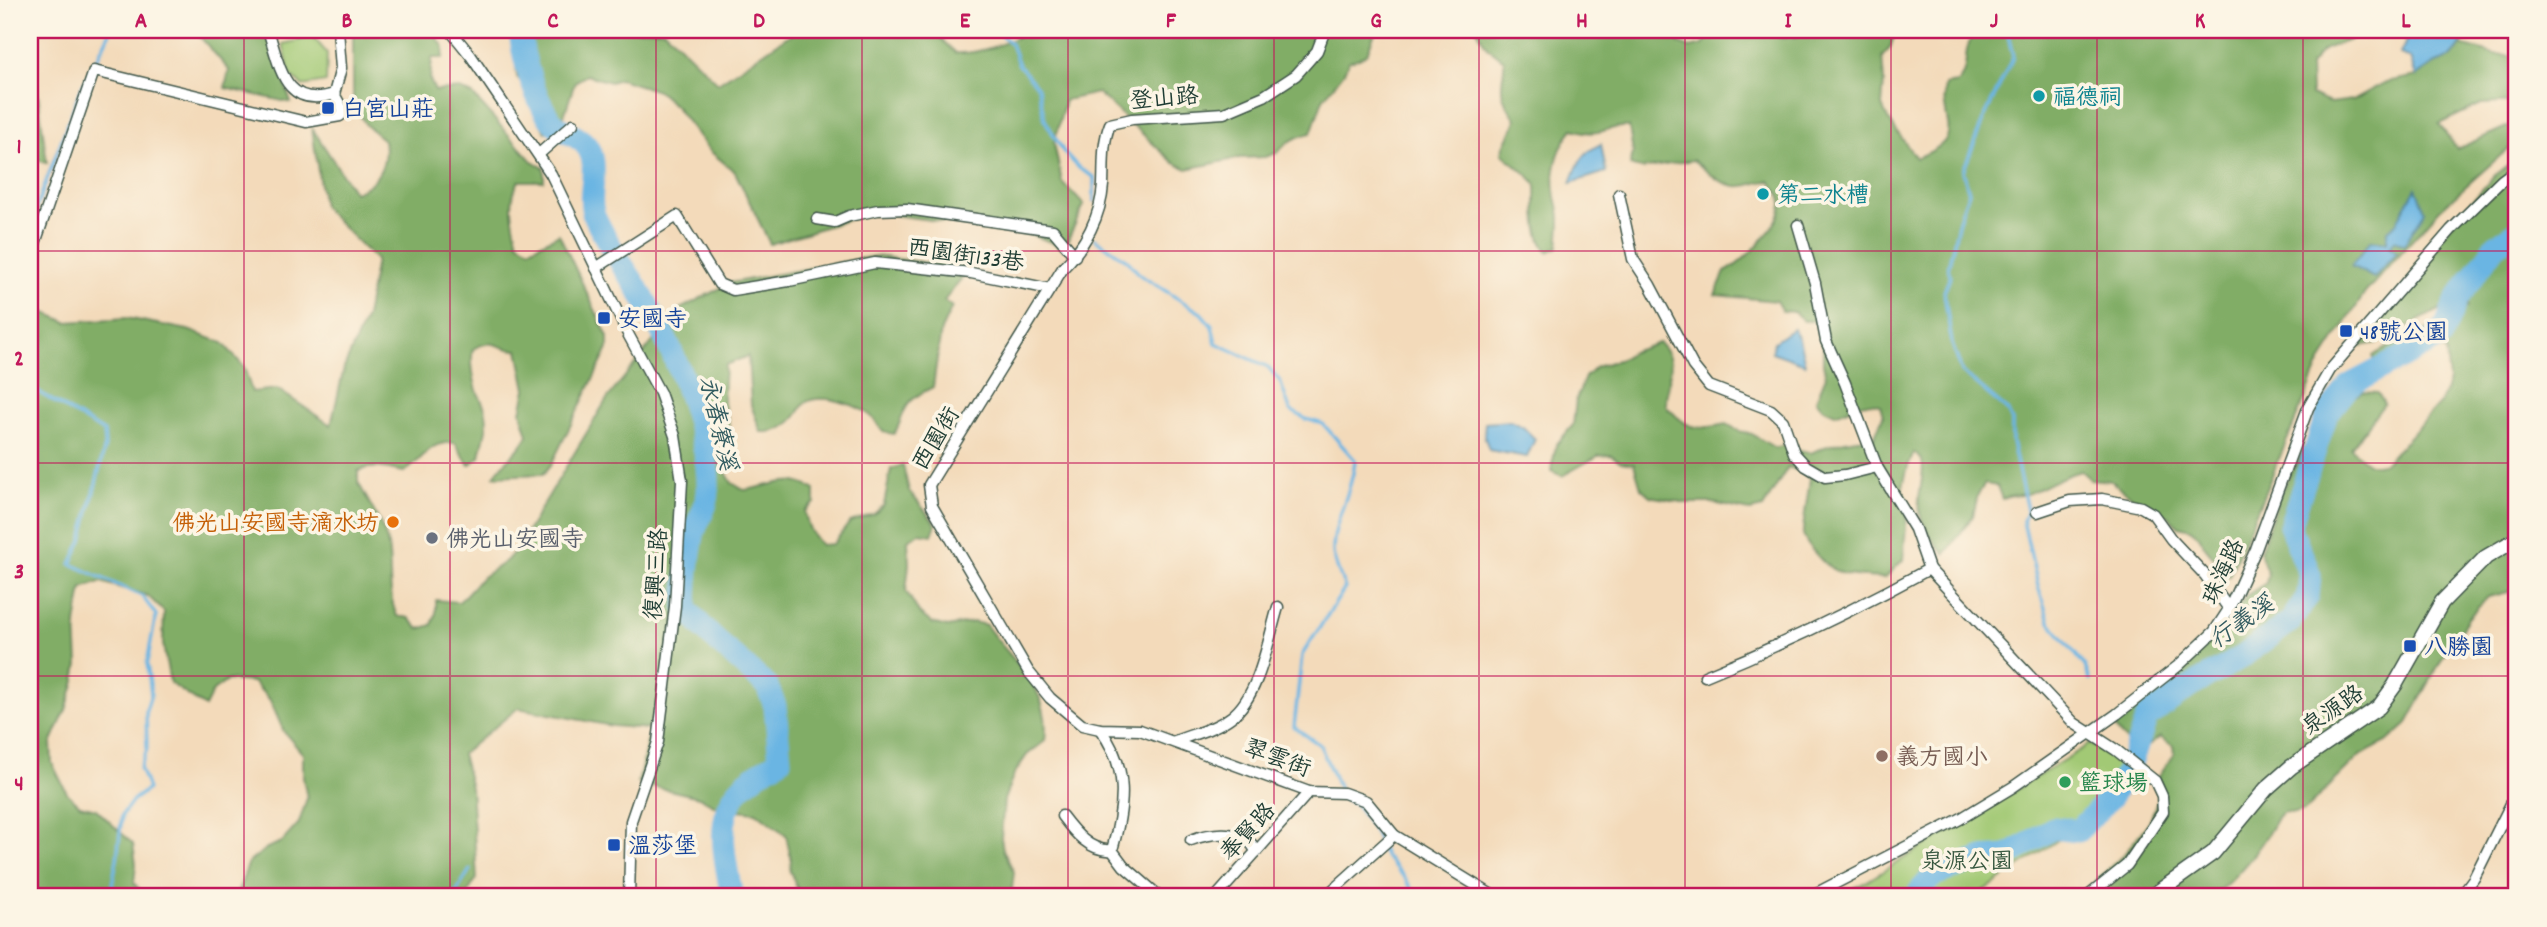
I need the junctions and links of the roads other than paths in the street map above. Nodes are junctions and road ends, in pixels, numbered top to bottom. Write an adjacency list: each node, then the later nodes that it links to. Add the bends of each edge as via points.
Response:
1 (268, 30): 5 (street, via 285,79 294,90 318,99)
2 (338, 30): 5 (street, via 341,68)
3 (451, 30): 7 (street, 復興三路)
4 (1325, 30): 13 (street, 登山路, via 1317,51 1296,75 1264,96 1224,113 1110,124 1104,139 1097,218)
5 (334, 94): 12 (street, via 344,112 340,117 306,122 94,71)
6 (573, 124): 7 (street)
7 (539, 154): 14 (street, 復興三路)
8 (2517, 169): 21 (street, 珠海路, via 2451,230 2330,370 2308,408 2256,549)
9 (1619, 194): 16 (street, via 1633,259 1709,386 1771,410 1783,421 1794,453 1825,477)
10 (817, 219): 13 (street, via 835,222 878,210 907,209 1053,230)
11 (1798, 225): 16 (street, via 1826,341)
12 (32, 252)
13 (1075, 256): 15 (street, 西園街)
14 (596, 268): 15 (street, 西園街133巷, via 677,216 725,288 741,290 875,263 971,273); 33 (street, 復興三路, via 660,393 675,436 682,481 675,606 663,702 655,753 631,821)
15 (1051, 289): 23 (street, 西園街, via 929,485 932,506 1028,671 1050,698 1082,725)
16 (1877, 467): 19 (street, via 1915,529)
17 (2037, 512): 21 (street, via 2070,501 2102,499 2141,507 2153,514)
18 (2517, 539): 40 (street, 泉源路, via 2486,557 2442,602 2379,706 2291,766 2213,853)
19 (1930, 569): 22 (street, via 1836,619); 24 (street, via 2074,723)
20 (1278, 607): 25 (street, via 1251,696 1219,724)
21 (2228, 609): 24 (street, 珠海路, via 2214,632 2178,666)
22 (1705, 676)
23 (1100, 729): 25 (street, 翠雲街, via 1140,730); 31 (street, via 1120,766 1123,810)
24 (2089, 733): 38 (street, 珠海路, via 1960,819); 39 (street, via 2155,781 2163,812 2127,864)
25 (1175, 741): 26 (street, 翠雲街)
26 (1310, 792): 29 (street, 翠雲街, via 1344,793 1366,801); 32 (street, 奉賢路)
27 (2517, 792): 41 (street)
28 (1062, 816): 31 (street, via 1091,846)
29 (1394, 835): 36 (street); 37 (street, 翠雲街)
30 (1191, 840): 32 (street, via 1209,834 1241,836)
31 (1112, 850): 34 (street)
32 (1256, 852): 35 (street, 奉賢路)
33 (629, 897)
34 (1160, 897)
35 (1216, 897)
36 (1325, 897)
37 (1495, 897)
38 (1809, 897)
39 (2087, 897)
40 (2151, 897)
41 (2460, 897)

